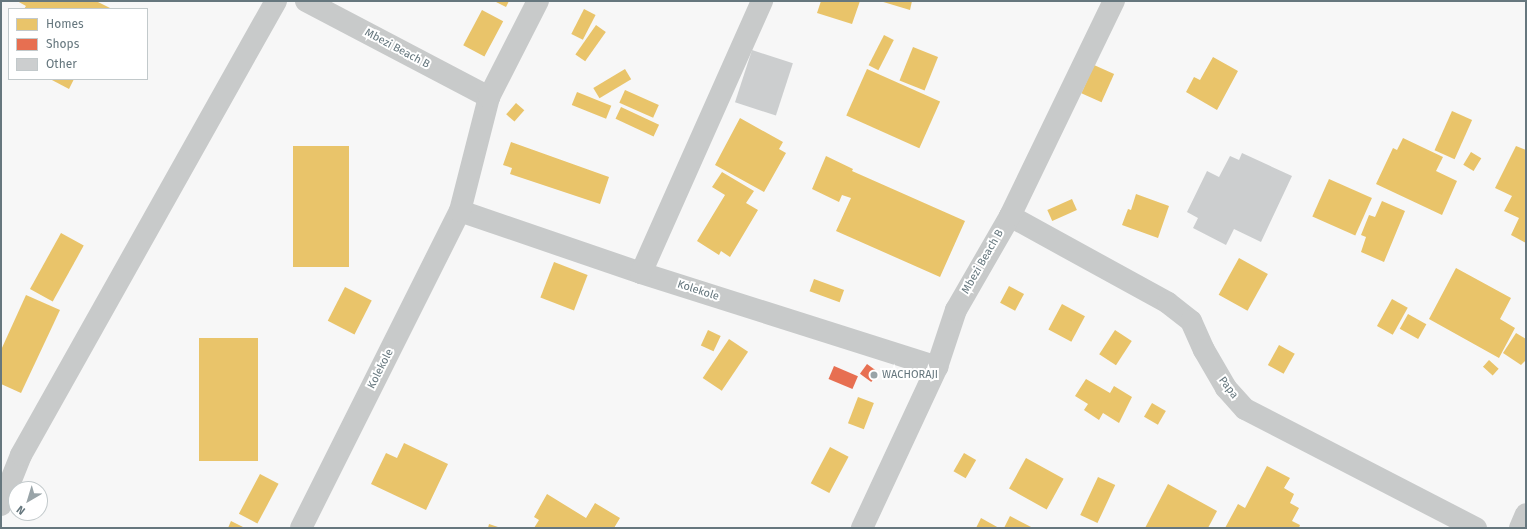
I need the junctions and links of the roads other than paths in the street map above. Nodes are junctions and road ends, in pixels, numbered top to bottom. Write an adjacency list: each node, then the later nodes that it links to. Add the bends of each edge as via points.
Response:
1 (276, 1): 11 (street, via 21,454)
2 (306, 1): 6 (street, Mbezi Beach B)
3 (538, 1): 6 (street, Kolekole)
4 (762, 1): 9 (street)
5 (1114, 1): 8 (street, Mbezi Beach B)
6 (488, 97): 7 (street, Kolekole)
7 (460, 211): 9 (street, Kolekole); 13 (street, Kolekole)
8 (1010, 216): 10 (street, Mbezi Beach B, via 956,310); 15 (street, Papa, via 1168,303 1191,321 1226,388 1245,409)
9 (641, 273): 10 (street, Kolekole)
10 (937, 367): 14 (street, Mbezi Beach B)
11 (1, 505)
12 (1526, 514): 16 (street)
13 (301, 528)
14 (862, 528)
15 (1476, 528)
16 (1520, 528)

